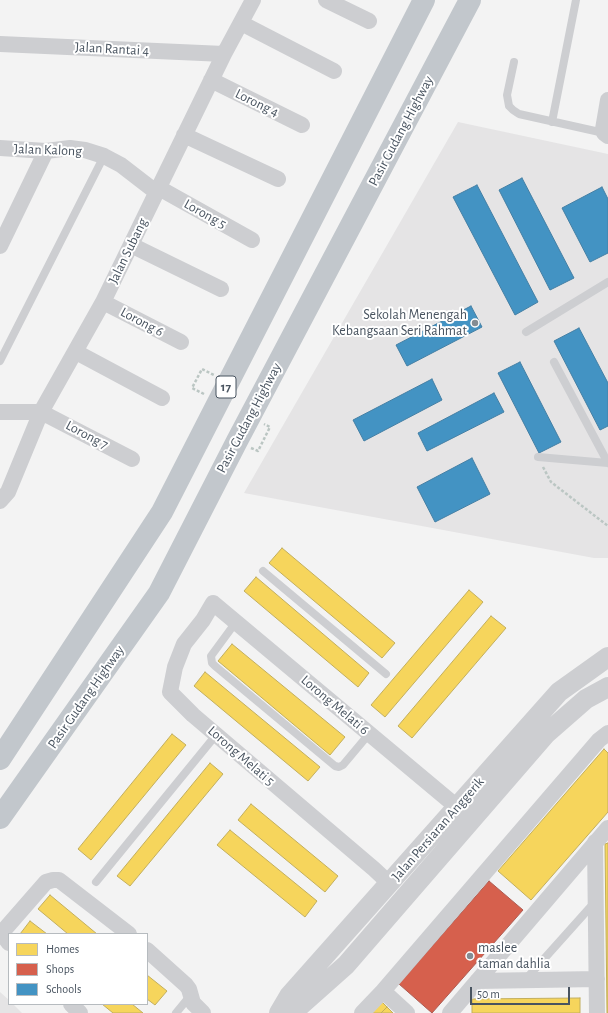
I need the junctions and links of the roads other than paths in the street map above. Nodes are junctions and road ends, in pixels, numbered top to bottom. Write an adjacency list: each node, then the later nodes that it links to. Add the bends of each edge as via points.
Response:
1 (253, 0): 7 (street, Jalan Subang)
2 (326, 0): 6 (street)
3 (424, 0): 50 (highway, 17, via 162,512)
4 (470, 0): 52 (highway, Pasir Gudang Highway / 17, via 240,434 159,593)
5 (576, 0): 14 (lane)
6 (369, 21)
7 (241, 23): 9 (street, Jalan Subang); 11 (street)
8 (0, 44): 9 (street, Jalan Rantai 4)
9 (224, 54): 12 (street, Jalan Subang)
10 (514, 62): 14 (lane, via 507,95 510,106 520,114)
11 (334, 71)
12 (211, 80): 15 (street, Lorong 4); 16 (street, Jalan Subang)
13 (608, 100): 17 (street, via 603,129)
14 (552, 122): 17 (lane)
15 (302, 125)
16 (184, 135): 21 (street); 22 (street, Jalan Subang)
17 (606, 135)
18 (0, 148): 19 (street, Jalan Kalong)
19 (46, 151): 20 (street, Jalan Kalong, via 70,148); 24 (street)
20 (104, 156): 22 (street, Jalan Kalong); 32 (lane)
21 (278, 179)
22 (158, 190): 23 (street, Lorong 5); 25 (street, Jalan Subang)
23 (252, 240)
24 (1, 243)
25 (131, 245): 27 (street); 28 (street, Jalan Subang)
26 (608, 282): 29 (lane)
27 (220, 289)
28 (103, 302): 30 (street, Lorong 6); 31 (street, Jalan Subang)
29 (526, 332)
30 (181, 342)
31 (76, 352): 34 (street); 36 (street, Jalan Subang)
32 (0, 361)
33 (554, 362): 39 (lane)
34 (162, 398)
35 (0, 412): 36 (street)
36 (41, 412): 38 (street, Lorong 7); 40 (street, Jalan Subang, via 8,492)
37 (538, 457): 39 (lane)
38 (132, 459)
39 (608, 463)
40 (1, 500)
41 (263, 571): 45 (lane)
42 (213, 603): 43 (street, Lorong Melati 6); 49 (street, Lorong Melati 5, via 184,644 175,667 170,692)
43 (236, 622): 48 (street, Lorong Melati 6); 48 (lane, via 212,656 212,663 215,666 335,766 343,765)
44 (608, 657): 51 (street, Jalan Persiaran Anggerik, via 559,692)
45 (386, 674)
46 (608, 687): 71 (street, Jalan Persiaran Anggerik, via 586,699 546,734 346,965)
47 (608, 733): 64 (street, via 599,740)
48 (369, 734): 51 (street, Lorong Melati 6)
49 (216, 735): 55 (lane); 56 (street, Lorong Melati 5)
50 (0, 759)
51 (457, 808): 56 (street, Jalan Persiaran Anggerik)
52 (0, 818)
53 (608, 828): 54 (street)
54 (595, 842): 57 (street); 62 (street)
55 (96, 882)
56 (390, 884): 70 (street, Jalan Persiaran Anggerik, via 289,996)
57 (596, 900): 61 (street); 63 (lane)
58 (128, 933): 59 (street, via 59,880 53,880 46,882 5,929 2,934)
59 (8, 942)
60 (148, 951): 65 (street, via 186,985)
61 (597, 979): 63 (street); 75 (street)
62 (477, 981): 63 (street); 74 (street)
63 (525, 981)
64 (383, 991): 72 (street); 73 (street)
65 (190, 996): 68 (lane); 69 (street)
66 (72, 1005): 67 (street)
67 (80, 1013)
68 (176, 1013)
69 (203, 1013)
70 (279, 1013)
71 (292, 1013)
72 (362, 1013)
73 (407, 1013)
74 (450, 1013)
75 (597, 1013)

